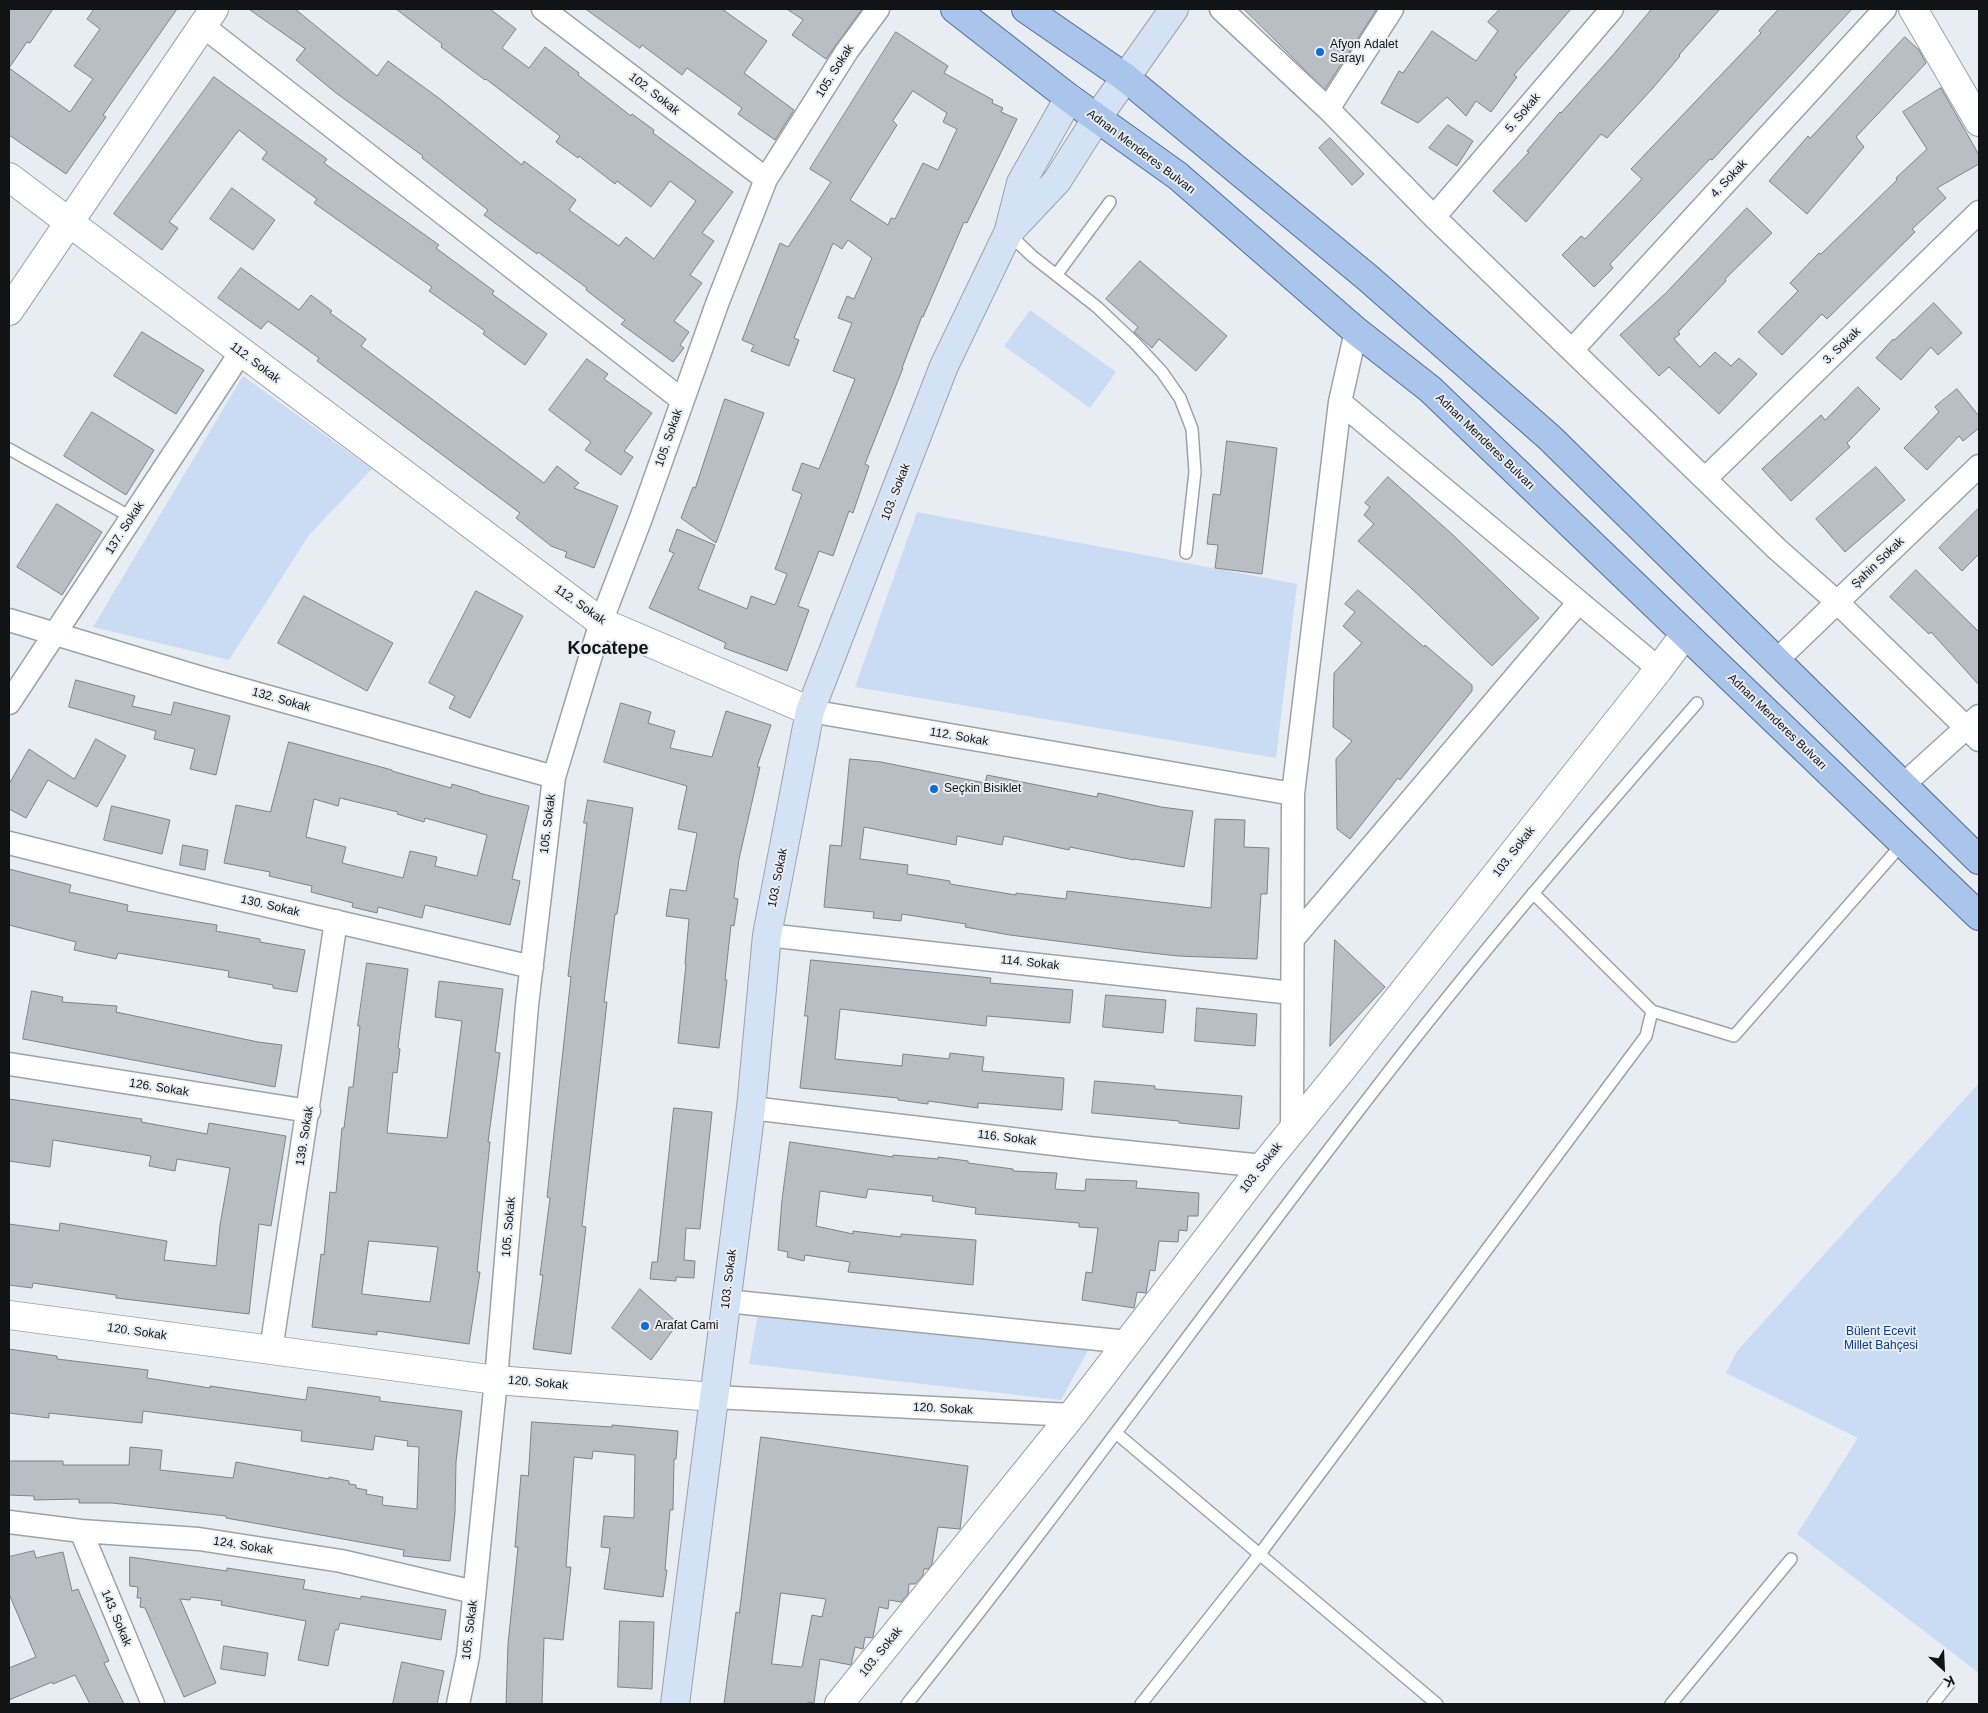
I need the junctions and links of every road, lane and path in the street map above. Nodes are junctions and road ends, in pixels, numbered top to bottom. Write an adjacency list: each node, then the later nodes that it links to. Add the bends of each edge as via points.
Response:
1 (543, 9): 18 (street, 102. Sokak)
2 (878, 9): 18 (street, 105. Sokak, via 847,51)
3 (955, 9): 13 (main road, Adnan Menderes Bulvarı)
4 (1026, 9): 12 (main road)
5 (1174, 9): 12 (main road, 103. Sokak)
6 (1221, 9): 14 (street)
7 (1392, 9): 14 (street)
8 (1612, 9): 21 (street, 5. Sokak)
9 (1886, 9): 27 (street, 4. Sokak)
10 (1914, 9): 16 (street)
11 (208, 18): 22 (street); 29 (street)
12 (1126, 78): 15 (main road, 103. Sokak); 42 (main road, via 1368,278 1550,438)
13 (1069, 98): 15 (main road, Adnan Menderes Bulvarı); 23 (main road, via 1021,183)
14 (1328, 110): 21 (street)
15 (1097, 118): 23 (main road, 103. Sokak, via 1057,181); 26 (main road, Adnan Menderes Bulvarı, via 1178,176)
16 (1979, 122)
17 (9, 177): 22 (street, 112. Sokak)
18 (766, 180): 29 (street, 105. Sokak)
19 (1110, 202): 24 (lane)
20 (1979, 212): 33 (street, 3. Sokak)
21 (1434, 217): 27 (street)
22 (69, 223): 25 (street); 28 (street, 112. Sokak)
23 (1008, 233): 24 (lane); 46 (main road, 103. Sokak, via 944,366)
24 (1056, 274): 35 (lane, via 1135,343 1162,372 1180,398 1192,429 1195,472)
25 (9, 311)
26 (1356, 331): 30 (street); 41 (main road, Adnan Menderes Bulvarı, via 1430,389)
27 (1572, 350): 33 (street)
28 (241, 352): 34 (street, 137. Sokak); 39 (street, 112. Sokak)
29 (682, 400): 39 (street, 105. Sokak)
30 (1340, 402): 36 (street); 50 (street)
31 (9, 449): 34 (lane)
32 (1979, 466): 37 (street, Şahin Sokak)
33 (1705, 479): 37 (street)
34 (131, 518): 40 (street, 137. Sokak)
35 (1186, 553)
36 (1579, 602): 43 (street); 58 (street)
37 (1837, 602): 42 (street, Şahin Sokak); 47 (street)
38 (9, 620): 40 (street, 132. Sokak)
39 (601, 622): 46 (street, 112. Sokak); 48 (street, 105. Sokak)
40 (55, 634): 44 (street, 137. Sokak); 48 (street, 132. Sokak)
41 (1685, 634): 43 (street, 103. Sokak); 52 (main road, Adnan Menderes Bulvarı)
42 (1776, 661): 49 (main road)
43 (1659, 669): 65 (street, 103. Sokak)
44 (9, 703)
45 (1698, 703): 54 (lane)
46 (810, 711): 50 (street, 112. Sokak); 57 (main road, 103. Sokak)
47 (1975, 728): 49 (street)
48 (554, 777): 59 (street, 105. Sokak)
49 (1903, 785): 53 (main road)
50 (1293, 794): 58 (street)
51 (9, 843): 56 (street, 130. Sokak)
52 (1903, 843): 55 (main road, Adnan Menderes Bulvarı); 61 (lane, via 1734,1036)
53 (1979, 860)
54 (1533, 893): 61 (lane); 74 (lane, via 1374,1090)
55 (1979, 916)
56 (336, 922): 59 (street, 130. Sokak); 64 (street, 139. Sokak)
57 (767, 935): 60 (street, 114. Sokak); 63 (main road, 103. Sokak)
58 (1293, 939): 60 (street)
59 (532, 967): 71 (street, 105. Sokak)
60 (1292, 993): 65 (street)
61 (1652, 1011): 77 (lane, via 1646,1036)
62 (9, 1064): 64 (street, 126. Sokak)
63 (751, 1108): 66 (street, 116. Sokak); 67 (main road, 103. Sokak)
64 (309, 1111): 70 (street, 139. Sokak)
65 (1292, 1129): 66 (street, 103. Sokak)
66 (1263, 1166): 69 (street, 103. Sokak)
67 (726, 1300): 69 (street); 72 (main road, 103. Sokak)
68 (9, 1315): 70 (street, 120. Sokak)
69 (1128, 1342): 73 (street, 103. Sokak)
70 (271, 1350): 71 (street, 120. Sokak)
71 (496, 1380): 72 (street, 120. Sokak); 79 (street, 105. Sokak)
72 (714, 1397): 73 (street, 120. Sokak); 83 (main road, 103. Sokak)
73 (1072, 1415): 84 (street, 103. Sokak)
74 (1116, 1433): 77 (lane); 85 (lane)
75 (9, 1522): 76 (street, 124. Sokak)
76 (81, 1531): 79 (street, 124. Sokak, via 199,1539 341,1561); 81 (street, 143. Sokak)
77 (1259, 1555): 86 (lane); 87 (lane)
78 (1791, 1559): 88 (lane)
79 (474, 1592): 82 (street, 105. Sokak, via 468,1656)
80 (1949, 1684): 89 (lane)
81 (153, 1704)
82 (458, 1704)
83 (675, 1704)
84 (839, 1704)
85 (907, 1704)
86 (1140, 1704)
87 (1437, 1704)
88 (1672, 1704)
89 (1932, 1704)

